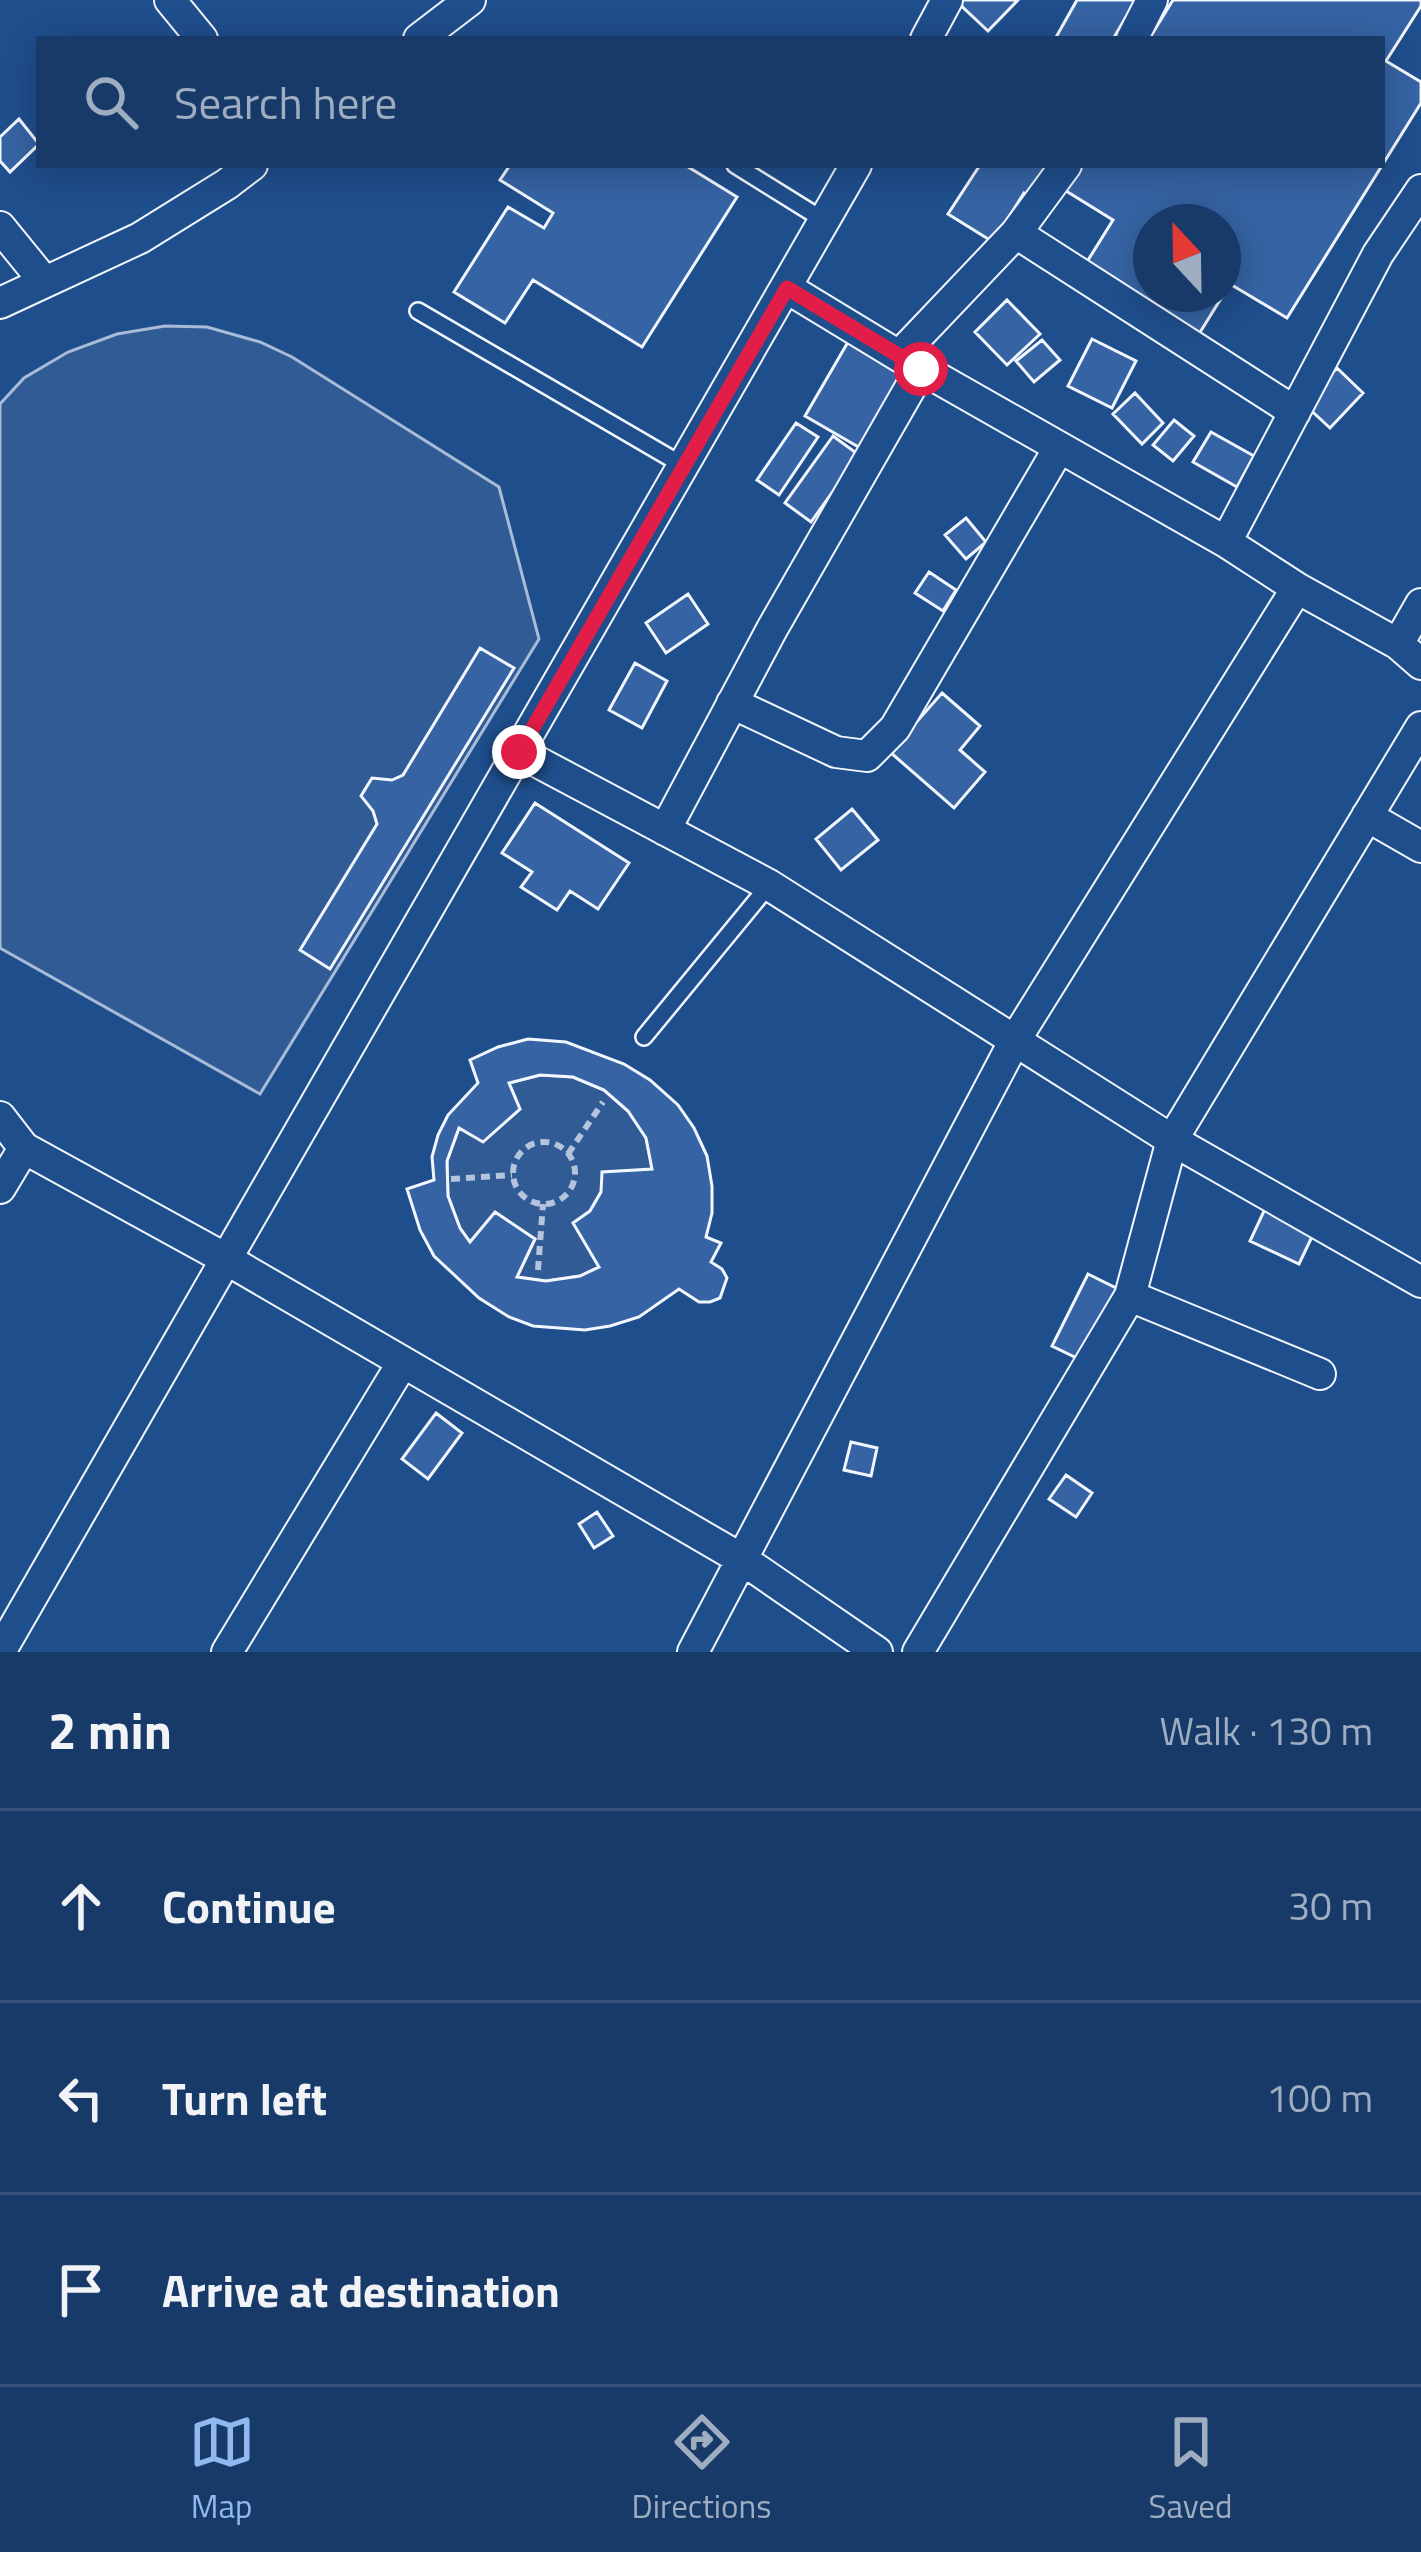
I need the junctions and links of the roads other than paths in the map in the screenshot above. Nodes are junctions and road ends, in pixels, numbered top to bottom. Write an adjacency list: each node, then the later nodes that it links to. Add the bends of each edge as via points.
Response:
1 (170, 0): 5 (street)
2 (470, 0): 6 (street)
3 (947, 0): 7 (street)
4 (1152, 0): 8 (street)
5 (200, 36)
6 (423, 36)
7 (928, 36)
8 (1134, 36)
9 (248, 168): 17 (street, via 140,238)
10 (740, 168): 14 (lane)
11 (854, 168): 14 (street)
12 (1064, 168): 16 (street)
13 (1421, 190): 22 (street)
14 (825, 221): 18 (street)
15 (0, 227): 17 (street)
16 (1016, 233): 21 (street); 22 (street)
17 (44, 281): 19 (street)
18 (787, 288): 21 (street); 24 (street)
19 (0, 304)
20 (418, 311): 24 (lane)
21 (910, 363): 23 (street); 29 (street)
22 (1295, 412): 25 (street)
23 (1059, 448): 25 (street); 29 (street, via 896,728 867,756 836,752)
24 (684, 466): 31 (street)
25 (1226, 542): 26 (street)
26 (1297, 588): 28 (street); 37 (street)
27 (1421, 604): 28 (street)
28 (1410, 654)
29 (732, 703): 33 (street)
30 (1421, 727): 32 (street)
31 (519, 752): 33 (street); 42 (street)
32 (1367, 816): 34 (street); 39 (street)
33 (664, 830): 35 (street)
34 (1421, 847)
35 (769, 884): 36 (lane); 37 (street)
36 (644, 1036)
37 (1015, 1040): 39 (street); 47 (street)
38 (0, 1117): 40 (street)
39 (1172, 1140): 43 (street); 44 (street)
40 (24, 1148): 41 (street); 42 (street)
41 (0, 1188)
42 (226, 1259): 45 (street); 48 (street)
43 (1421, 1282)
44 (1130, 1296): 46 (street); 52 (street)
45 (403, 1362): 47 (street); 49 (street)
46 (1320, 1374)
47 (743, 1560): 50 (street); 51 (street)
48 (0, 1652)
49 (227, 1652)
50 (692, 1652)
51 (877, 1652)
52 (918, 1652)

